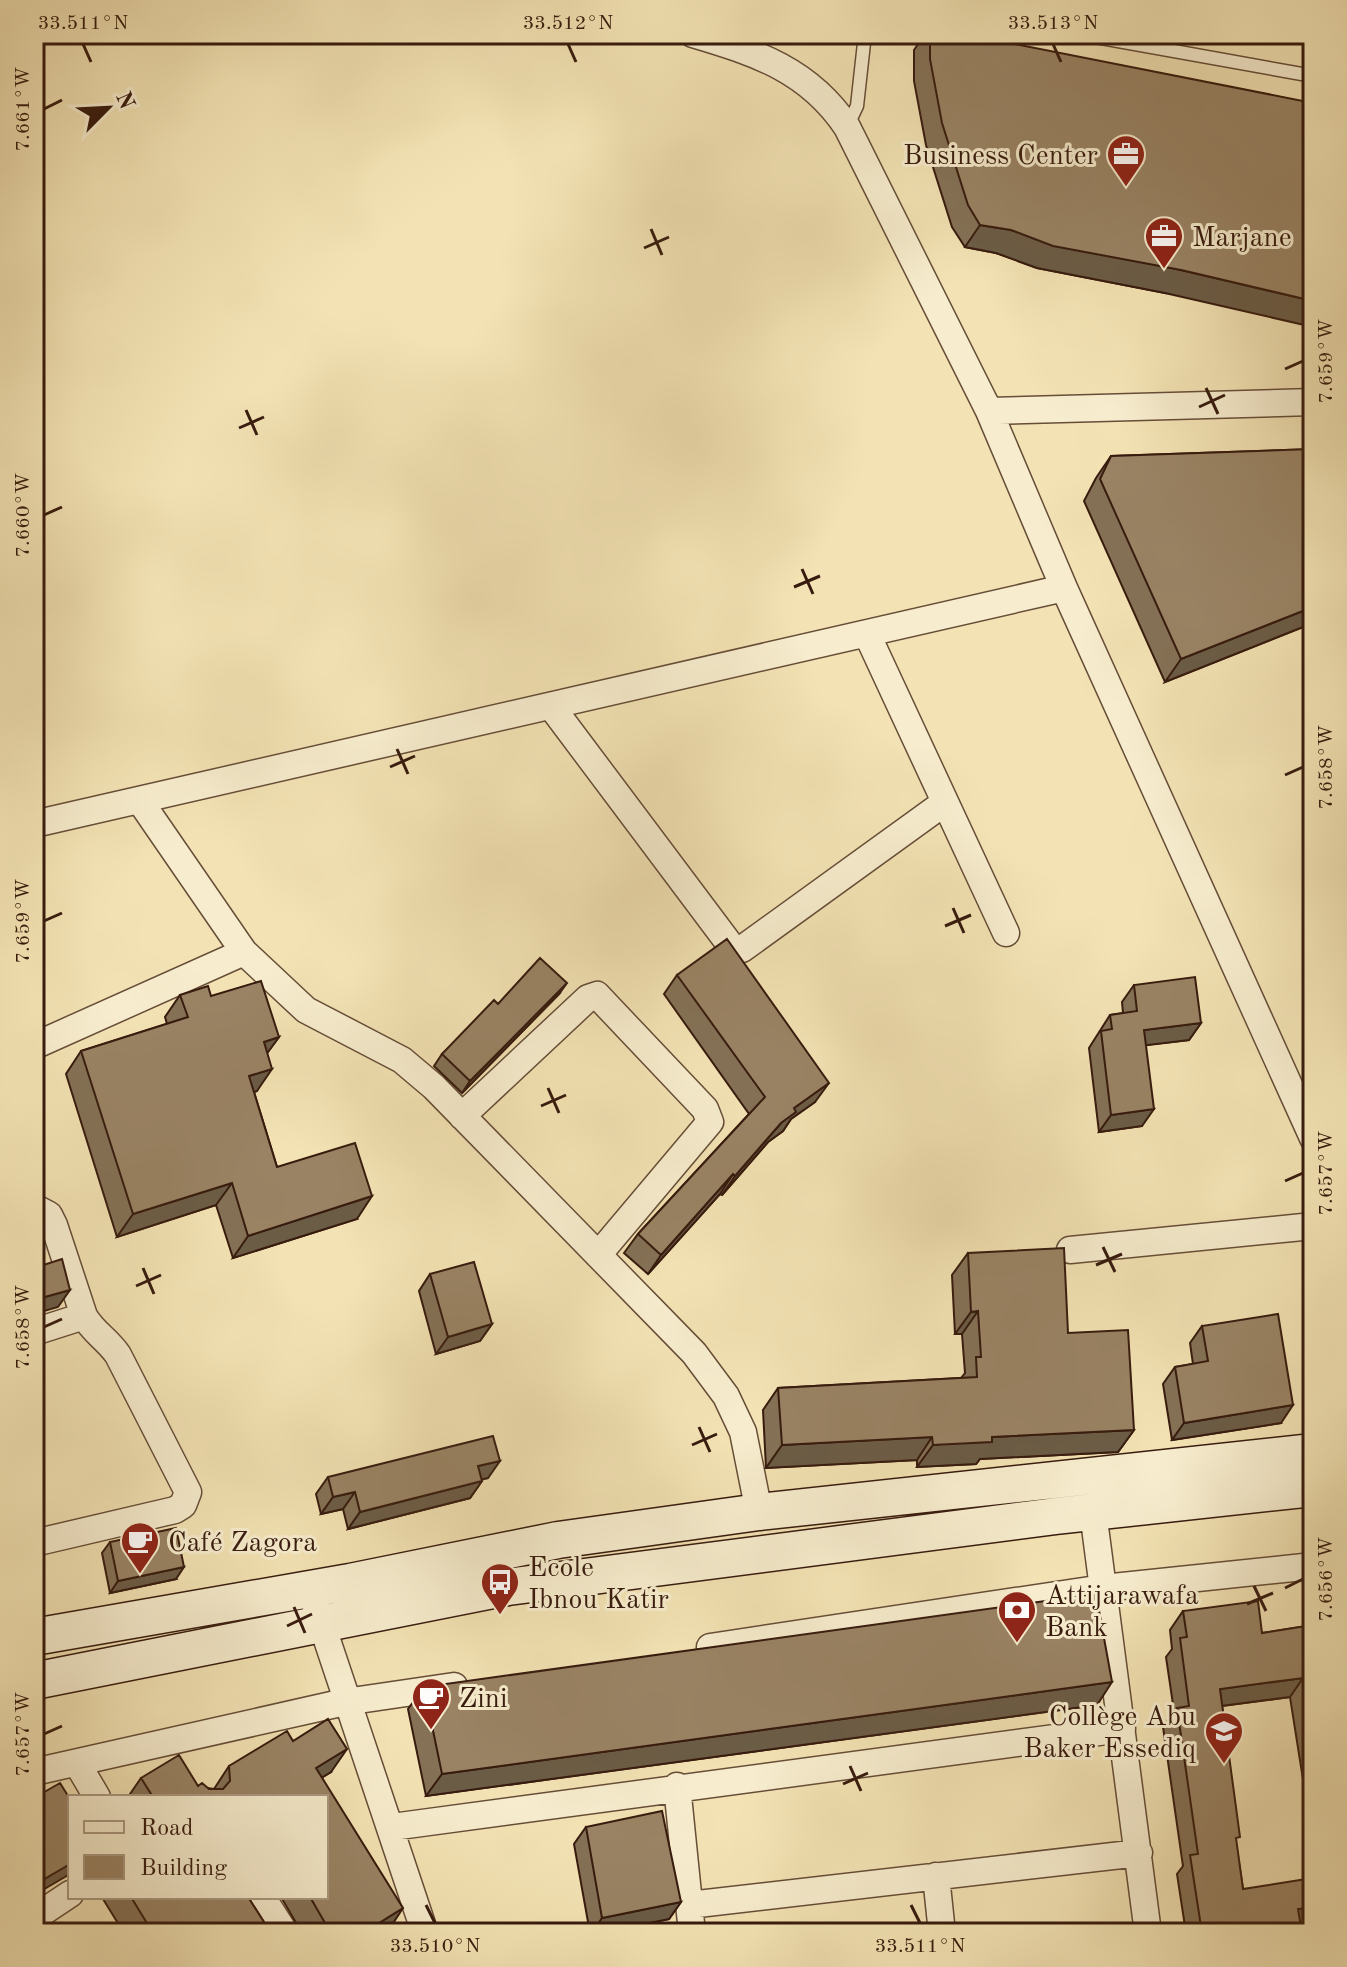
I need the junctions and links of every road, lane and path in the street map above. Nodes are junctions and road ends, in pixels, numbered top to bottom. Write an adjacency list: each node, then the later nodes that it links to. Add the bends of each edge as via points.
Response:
1 (693, 34): 5 (street, via 766,58 801,77 830,101)
2 (865, 34): 5 (lane, via 855,114)
3 (1079, 34): 4 (lane)
4 (1313, 76)
5 (847, 127): 7 (street)
6 (1313, 402): 7 (street)
7 (989, 411): 8 (street)
8 (1064, 588): 9 (street); 18 (street)
9 (867, 634): 10 (street); 12 (street)
10 (551, 706): 11 (street); 12 (street, via 734,950)
11 (140, 801): 13 (street); 15 (street)
12 (944, 803): 14 (street)
13 (34, 824)
14 (1006, 933)
15 (244, 952): 16 (street); 17 (street, via 306,1010 402,1060)
16 (34, 1046)
17 (462, 1116): 22 (street); 22 (street, via 597,995 705,1109 710,1122)
18 (1313, 1138)
19 (34, 1207): 23 (street, via 49,1215 54,1225)
20 (1313, 1226): 21 (street)
21 (1070, 1250)
22 (598, 1255): 27 (street, via 694,1353 726,1396 743,1432)
23 (84, 1316): 24 (street); 29 (street, via 118,1355 185,1483 187,1499 175,1510)
24 (34, 1332)
25 (1313, 1452): 27 (street)
26 (1313, 1488): 28 (street)
27 (759, 1512): 31 (street, via 558,1540)
28 (1093, 1512): 32 (street); 33 (street, via 508,1587)
29 (34, 1543)
30 (1313, 1566): 32 (street)
31 (311, 1588): 33 (street); 34 (street)
32 (1103, 1588): 35 (street); 39 (street)
33 (320, 1625): 36 (street); 38 (street)
34 (34, 1637)
35 (692, 1650)
36 (34, 1681)
37 (487, 1681): 38 (street)
38 (345, 1702): 40 (street); 46 (street)
39 (1122, 1729): 44 (street); 47 (street)
40 (167, 1744): 41 (street); 42 (street)
41 (77, 1763): 43 (street); 45 (street)
42 (183, 1771)
43 (34, 1772)
44 (677, 1786): 46 (street); 51 (street)
45 (96, 1795)
46 (392, 1827): 54 (street)
47 (1139, 1853): 48 (street); 57 (street)
48 (936, 1876): 51 (street); 56 (street)
49 (68, 1895): 52 (street)
50 (263, 1899): 53 (street)
51 (689, 1905): 55 (street)
52 (34, 1918)
53 (285, 1933)
54 (425, 1933)
55 (692, 1933)
56 (942, 1933)
57 (1148, 1933)

